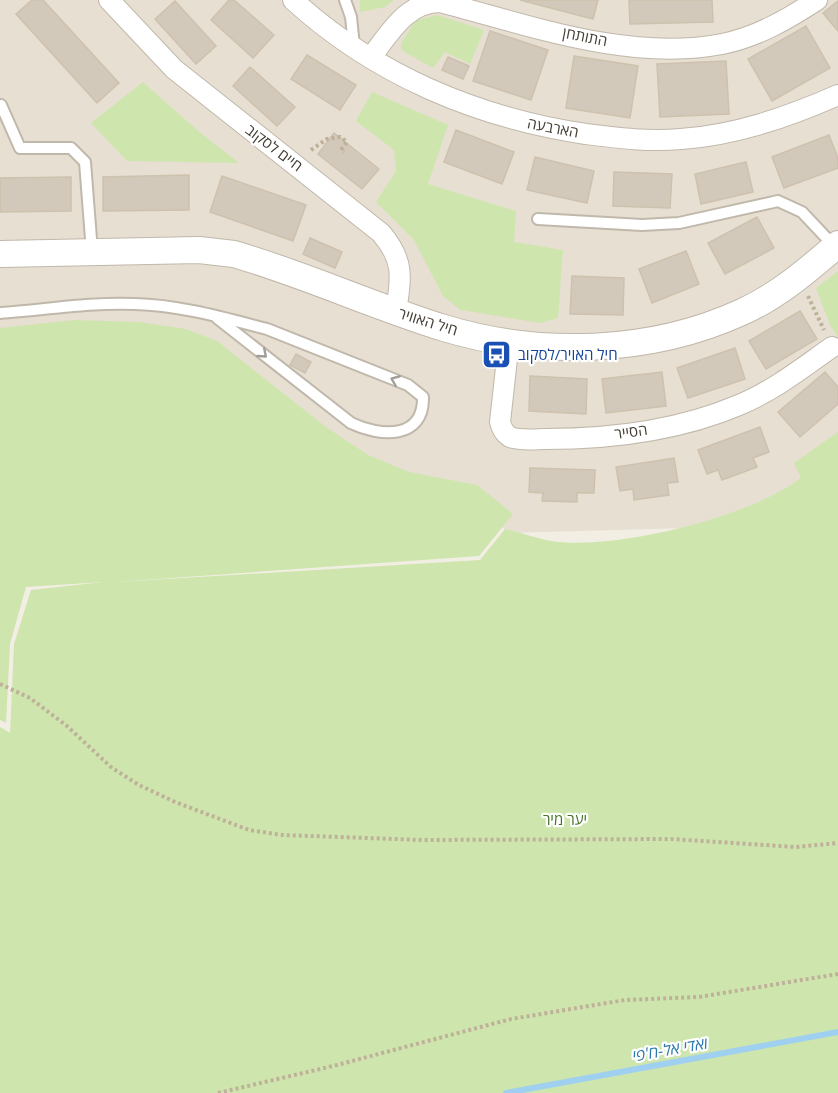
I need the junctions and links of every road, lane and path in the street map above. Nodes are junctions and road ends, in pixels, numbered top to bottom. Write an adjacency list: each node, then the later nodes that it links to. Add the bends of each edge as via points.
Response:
1 (109, 0): 16 (street, חיים לסקוב, via 174,69 381,233 399,262 401,279)
2 (293, 0): 5 (street, הארבעה)
3 (345, 0): 5 (lane)
4 (817, 0): 6 (street, התותחן, via 782,22 748,36 698,47 601,41 428,2 412,9)
5 (354, 45): 6 (street, הארבעה)
6 (371, 57): 7 (street, הארבעה, via 406,80 506,118 550,129 644,141 681,140 749,128)
7 (838, 95)
8 (1, 105): 13 (lane, via 20,148 71,148 85,162)
9 (311, 150): 10 (path, via 327,139 340,137 347,142 341,150)
10 (344, 152)
11 (538, 219): 12 (lane, via 642,225 679,223 778,201 802,212)
12 (836, 245): 15 (street, חיל האוויר)
13 (92, 252): 14 (street, חיל האוויר); 16 (street, חיל האוויר, via 200,250 234,254)
14 (0, 254)
15 (799, 277): 19 (street, חיל האוויר, via 743,312 670,336 606,346); 20 (path)
16 (396, 312): 19 (street, חיל האוויר, via 447,329)
17 (0, 313): 18 (lane, via 135,304)
18 (217, 318): 18 (lane, one-way to 18, via 351,423 385,433 408,428 417,421 423,397 408,385 267,329)
19 (509, 341): 20 (street, הסייר, via 500,422 502,431 522,439 644,431 711,416 771,390)
20 (832, 347)
21 (0, 684): 22 (path, via 30,698 112,768 139,785 249,830 282,835 423,840 671,838 795,847)
22 (838, 843)
23 (838, 974): 24 (path, via 699,997 625,1000 511,1019)
24 (218, 1093)

